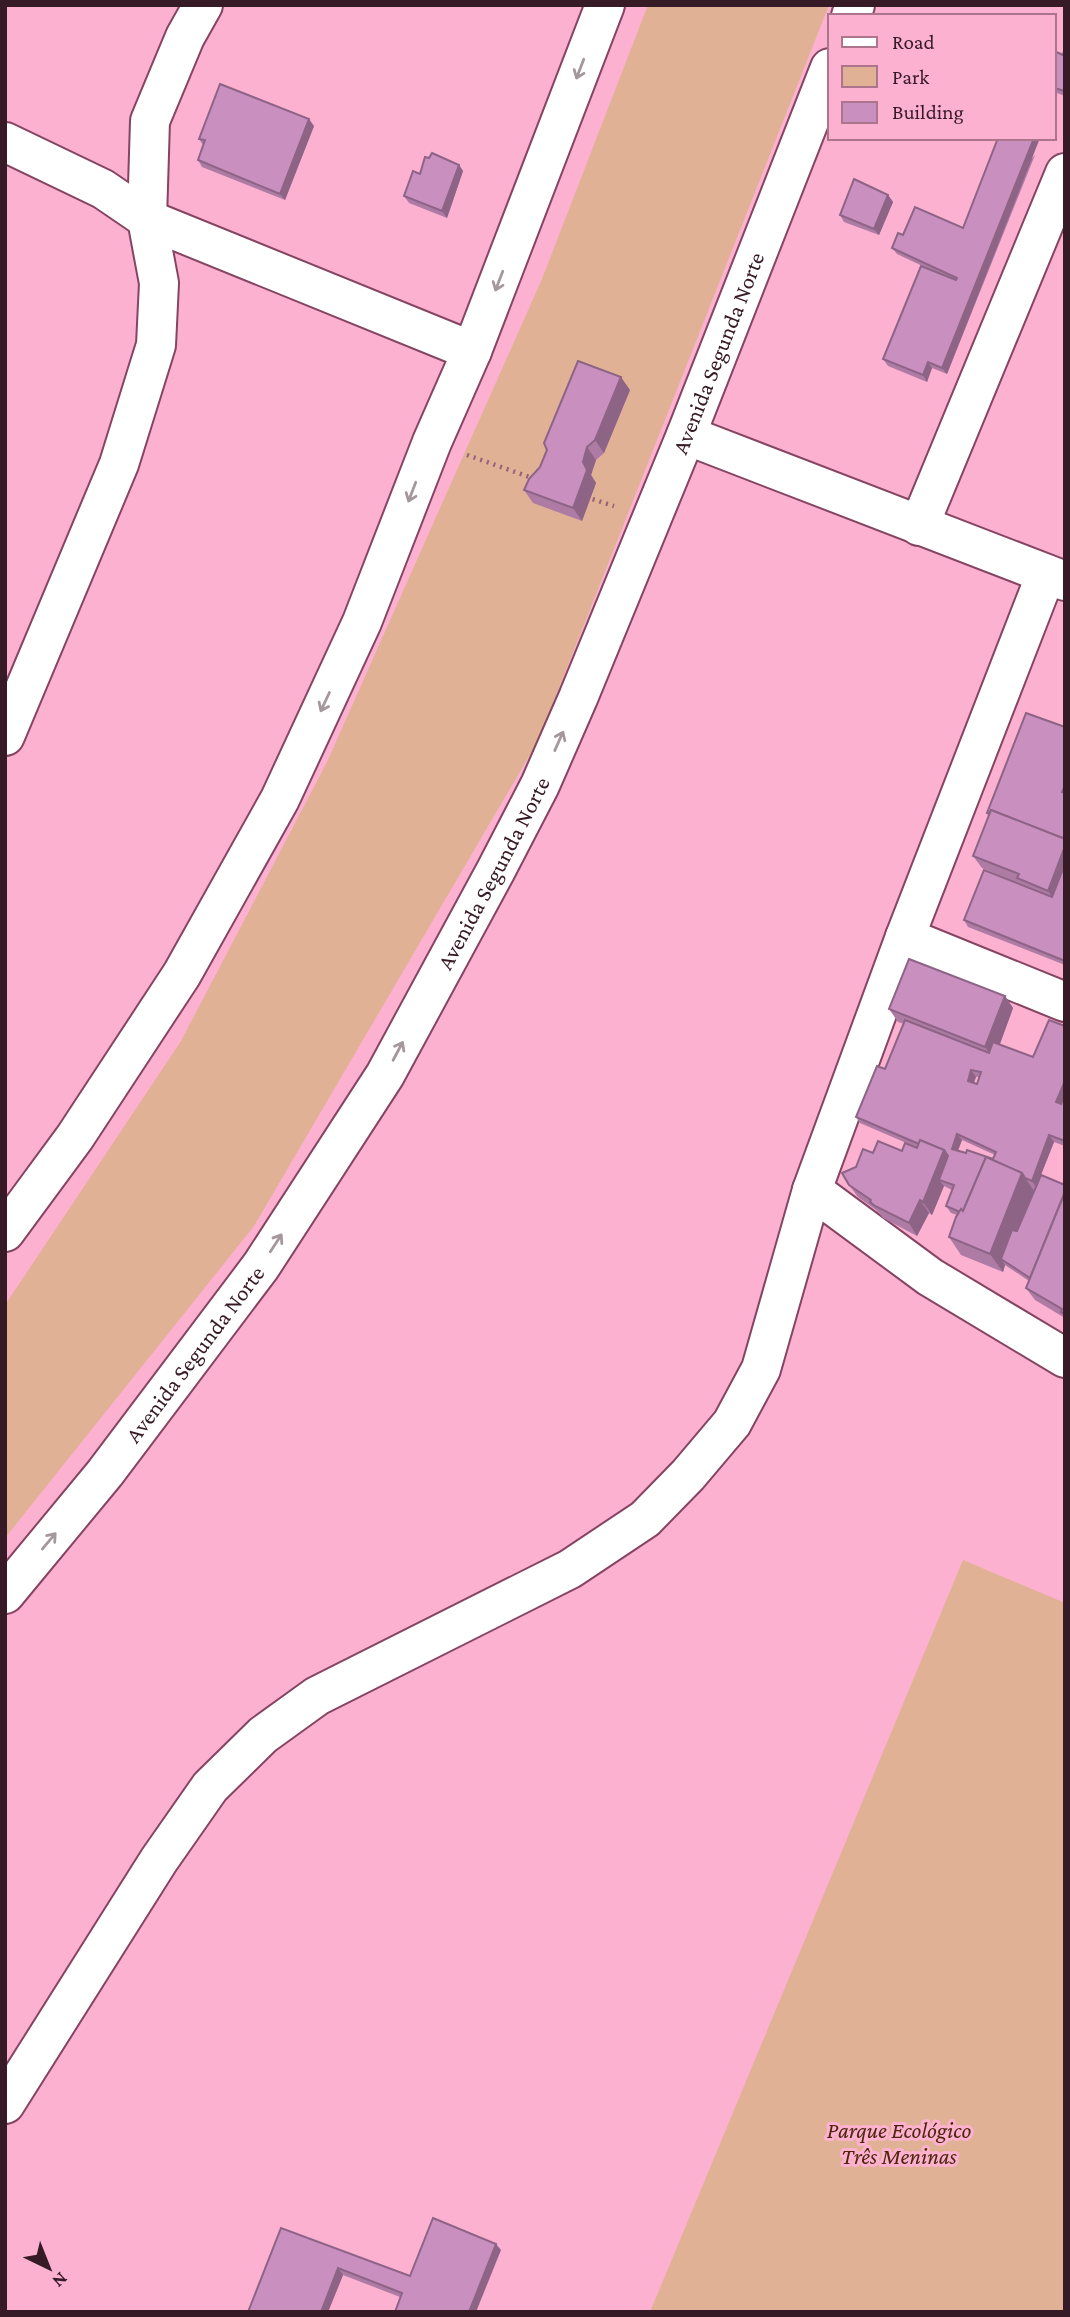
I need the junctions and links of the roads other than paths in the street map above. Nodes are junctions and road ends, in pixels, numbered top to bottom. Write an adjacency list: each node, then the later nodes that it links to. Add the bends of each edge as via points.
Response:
1 (203, 5): 6 (street, via 184,37 150,121)
2 (605, 5): 7 (street, one-way to 7)
3 (828, 73): 8 (street, Avenida Segunda Norte)
4 (5, 142): 6 (street, via 103,189)
5 (1065, 173): 9 (street)
6 (147, 219): 7 (street); 11 (street, via 159,283 156,345 120,464)
7 (472, 351): 15 (street, one-way to 15, via 362,622 280,799 182,974 75,1137)
8 (686, 435): 9 (street); 17 (street, Avenida Segunda Norte, one-way to 8, via 105,1473 261,1266 385,1075 540,785)
9 (919, 526): 10 (street)
10 (1056, 577): 12 (street)
11 (5, 736)
12 (905, 937): 13 (street); 14 (street)
13 (1065, 1002)
14 (812, 1190): 16 (street, via 930,1277); 18 (street, via 761,1369 733,1423 688,1475 645,1519 570,1569 317,1696 263,1735 195,1808)
15 (5, 1233)
16 (1065, 1358)
17 (5, 1594)
18 (5, 2104)

